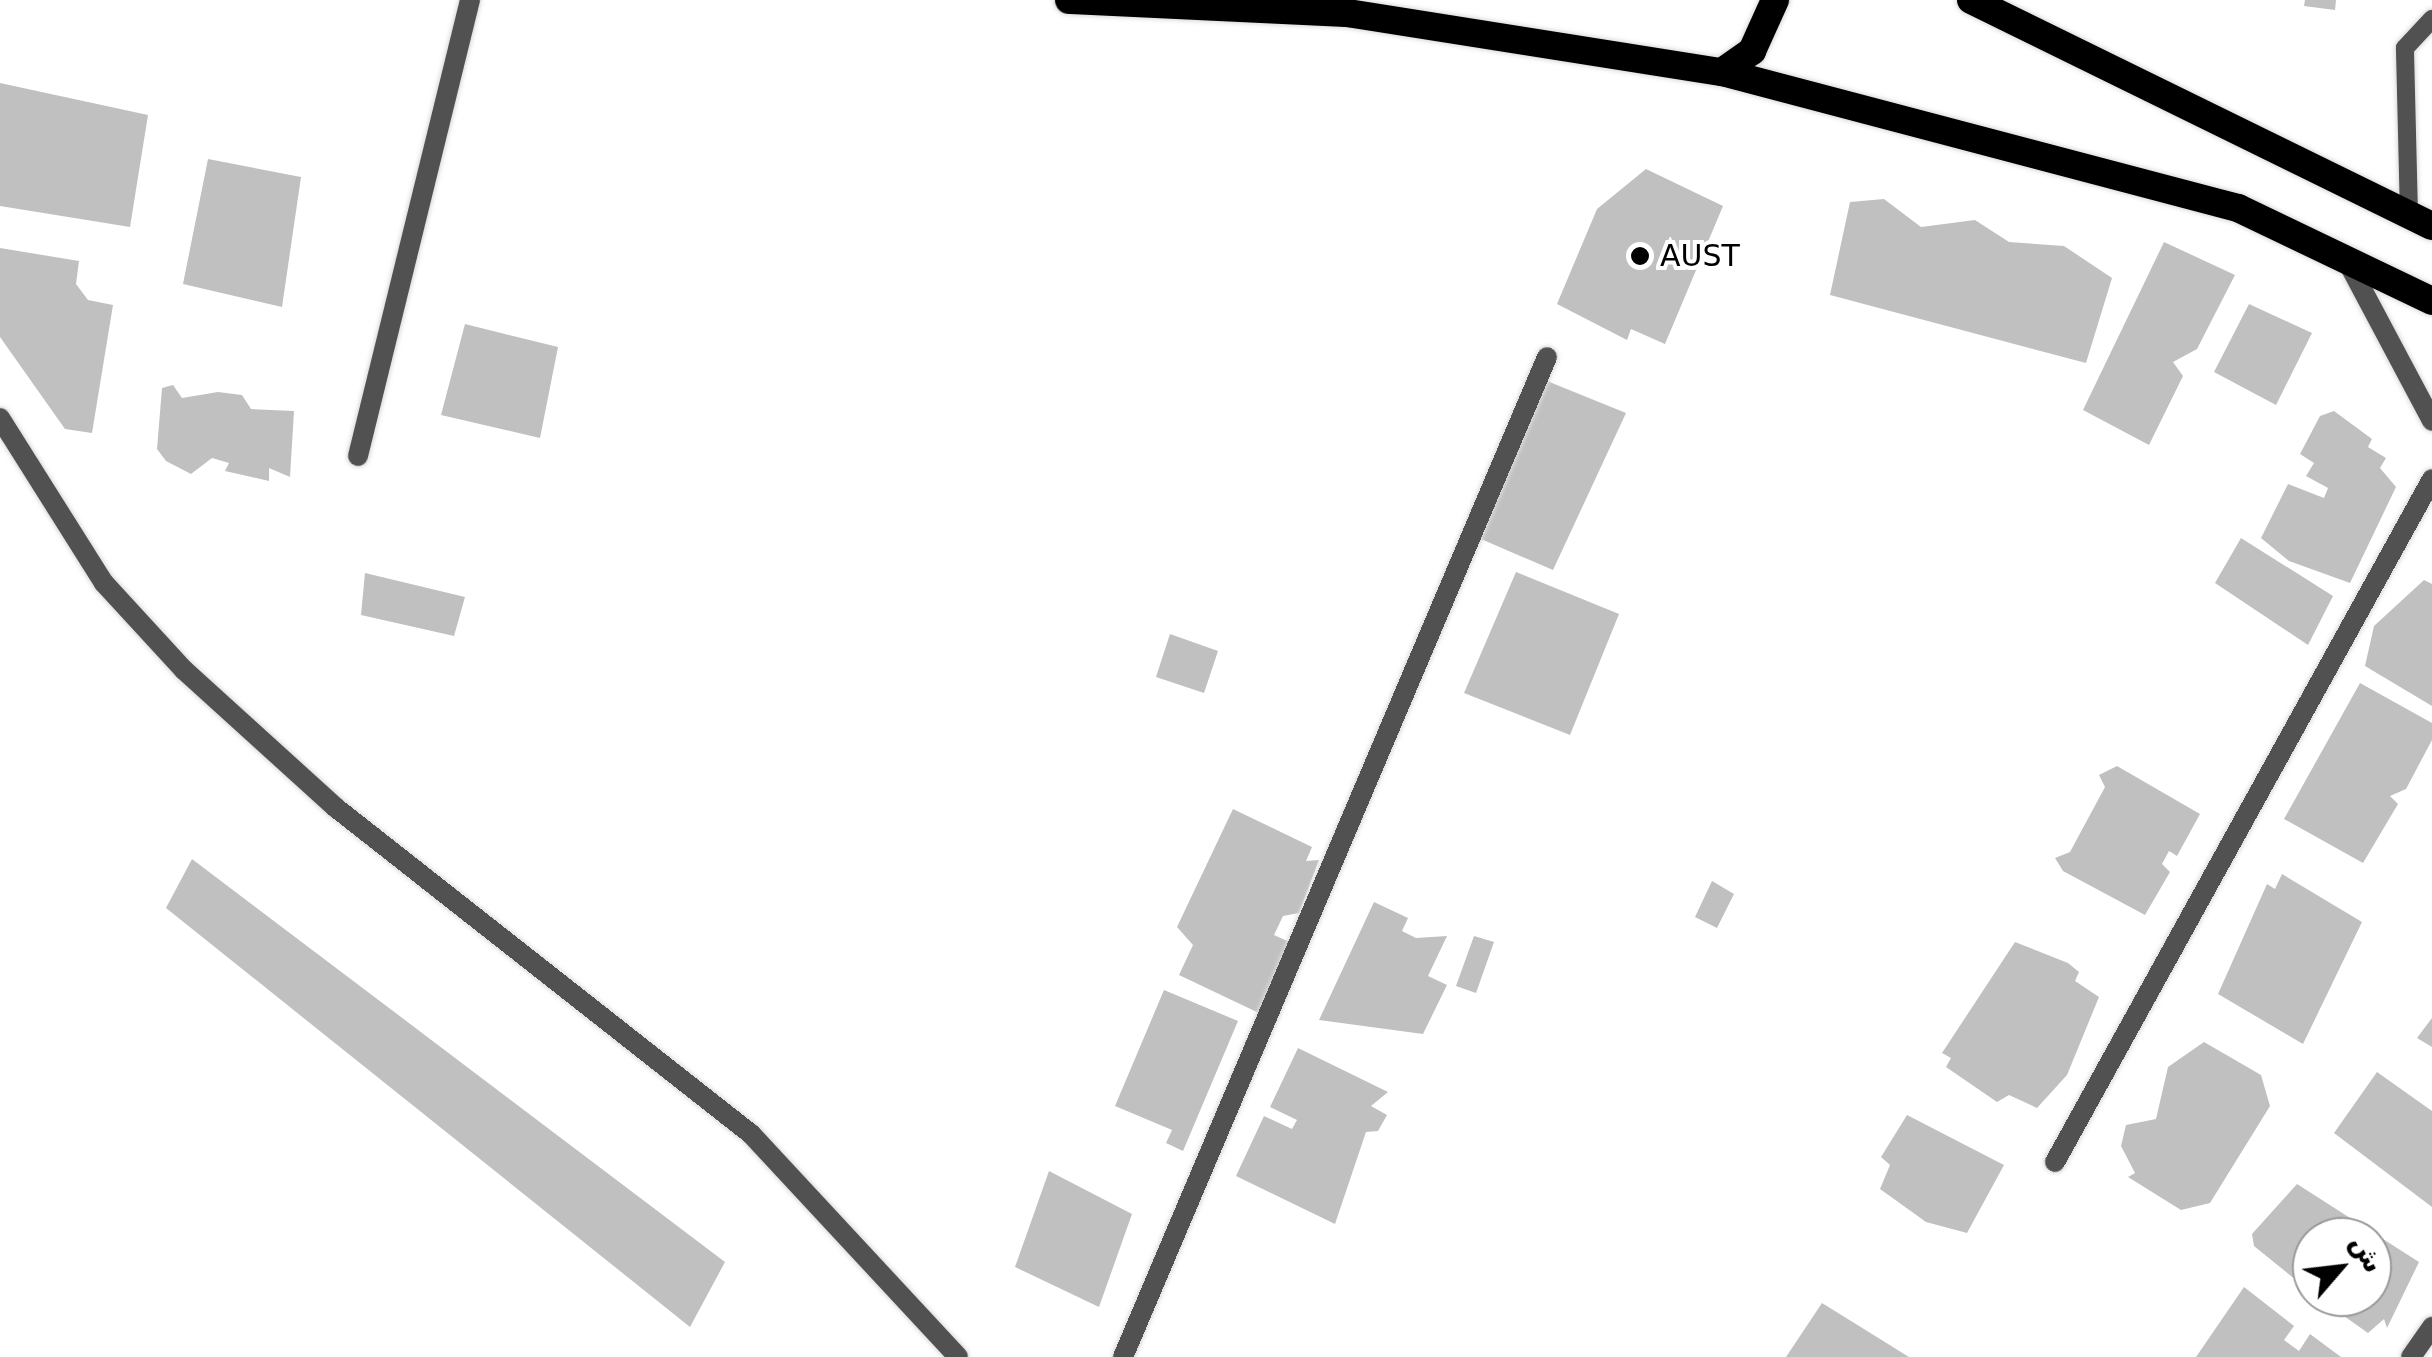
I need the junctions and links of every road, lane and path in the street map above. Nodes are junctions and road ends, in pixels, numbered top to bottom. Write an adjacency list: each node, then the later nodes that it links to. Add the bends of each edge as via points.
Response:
1 (470, 0): 15 (street)
2 (1069, 0): 6 (highway)
3 (1321, 0): 6 (highway)
4 (1775, 0): 8 (highway, via 1752,51)
5 (1971, 0): 9 (highway)
6 (1348, 13): 8 (highway)
7 (2432, 19): 9 (lane, via 2406,48)
8 (1722, 72): 10 (highway, via 2238,208)
9 (2420, 221)
10 (2347, 260): 11 (highway); 14 (street)
11 (2432, 301)
12 (1547, 358): 20 (street)
13 (0, 418): 19 (street, via 104,584 198,684 335,806 751,1134)
14 (2432, 421)
15 (358, 456)
16 (2432, 479): 17 (street)
17 (2055, 1162)
18 (2432, 1327): 21 (street)
19 (958, 1357)
20 (1123, 1357)
21 (2411, 1357)

